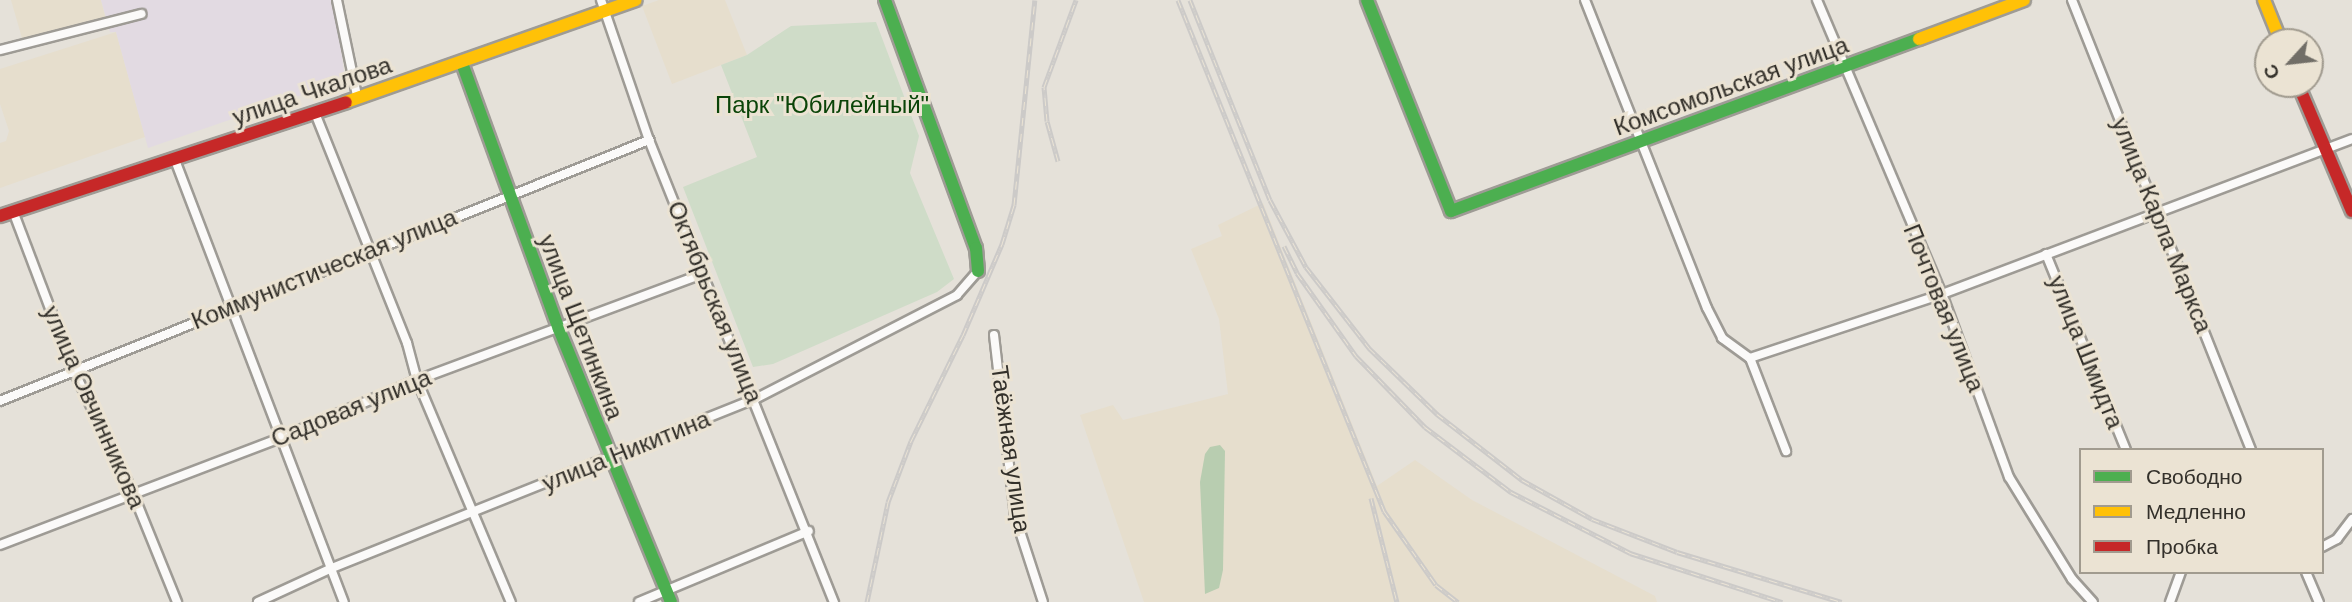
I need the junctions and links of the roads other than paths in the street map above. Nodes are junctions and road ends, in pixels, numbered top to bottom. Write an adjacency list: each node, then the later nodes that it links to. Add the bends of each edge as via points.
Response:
1 (337, 0): 16 (street)
2 (636, 0): 10 (street, улица Чкалова)
3 (885, 0): 31 (street, via 976,248)
4 (1367, 0): 19 (street, Комсомольская улица, via 1451,211)
5 (1585, 0): 19 (street)
6 (1817, 0): 15 (street, Почтовая улица)
7 (2024, 0): 15 (street, Комсомольская улица)
8 (2072, 0): 25 (street, улица Карла Маркса)
9 (2264, 0): 12 (street)
10 (603, 6): 14 (street, улица Чкалова); 21 (street, Октябрьская улица)
11 (141, 14): 13 (street)
12 (2275, 28)
13 (0, 50)
14 (461, 63): 16 (street, улица Чкалова); 24 (street, улица Щетинкина)
15 (1844, 67): 19 (street, Комсомольская улица); 33 (street, Почтовая улица)
16 (357, 96): 18 (street, улица Чкалова)
17 (2304, 98): 22 (street)
18 (315, 113): 23 (street, улица Чкалова); 29 (street)
19 (1642, 139): 37 (street, via 1707,308 1722,338)
20 (2352, 139): 22 (street, улица Шмидта)
21 (649, 141): 24 (street, Коммунистическая улица); 32 (street, Октябрьская улица)
22 (2324, 149): 25 (street, улица Шмидта); 27 (street)
23 (175, 160): 26 (street, улица Чкалова); 34 (street)
24 (507, 194): 29 (street, Коммунистическая улица); 35 (street, улица Щетинкина)
25 (2157, 210): 30 (street, улица Шмидта); 44 (street, улица Карла Маркса)
26 (13, 211): 28 (street, улица Чкалова); 38 (street, улица Овчинникова)
27 (2352, 211)
28 (0, 216)
29 (368, 251): 34 (street, Коммунистическая улица); 39 (street, via 407,342)
30 (2046, 254): 33 (street, улица Шмидта); 43 (street, улица Шмидта)
31 (978, 271): 40 (street, улица Никитина, via 957,295)
32 (702, 274): 35 (street, Садовая улица); 40 (street, Октябрьская улица)
33 (1942, 293): 37 (street, улица Шмидта); 64 (street, Почтовая улица, via 2009,477 2072,579)
34 (230, 309): 38 (street, Коммунистическая улица); 42 (street)
35 (559, 329): 39 (street, Садовая улица); 46 (street, улица Щетинкина)
36 (995, 335): 63 (street, Таёжная улица, via 1015,516)
37 (1750, 358): 45 (street)
38 (73, 369): 41 (street, Коммунистическая улица); 47 (street, улица Овчинникова)
39 (417, 380): 42 (street, Садовая улица); 48 (street)
40 (755, 399): 46 (street, улица Никитина); 50 (street, Октябрьская улица)
41 (0, 401)
42 (283, 437): 47 (street, Садовая улица); 53 (street)
43 (2125, 448)
44 (2250, 448)
45 (1786, 451)
46 (610, 458): 48 (street, улица Никитина); 56 (street, улица Щетинкина)
47 (132, 491): 51 (street, Садовая улица); 57 (street, улица Овчинникова)
48 (471, 511): 53 (street, улица Никитина); 60 (street)
49 (2352, 519): 52 (street, via 2337,539)
50 (808, 531): 56 (street); 62 (street, Октябрьская улица)
51 (0, 545)
52 (2324, 546)
53 (332, 568): 58 (street, улица Никитина); 59 (street)
54 (2179, 574): 65 (street)
55 (2307, 574): 66 (street)
56 (668, 597): 61 (street)
57 (177, 602)
58 (258, 602)
59 (344, 602)
60 (511, 602)
61 (639, 602)
62 (834, 602)
63 (1043, 602)
64 (2093, 602)
65 (2170, 602)
66 (2319, 602)

